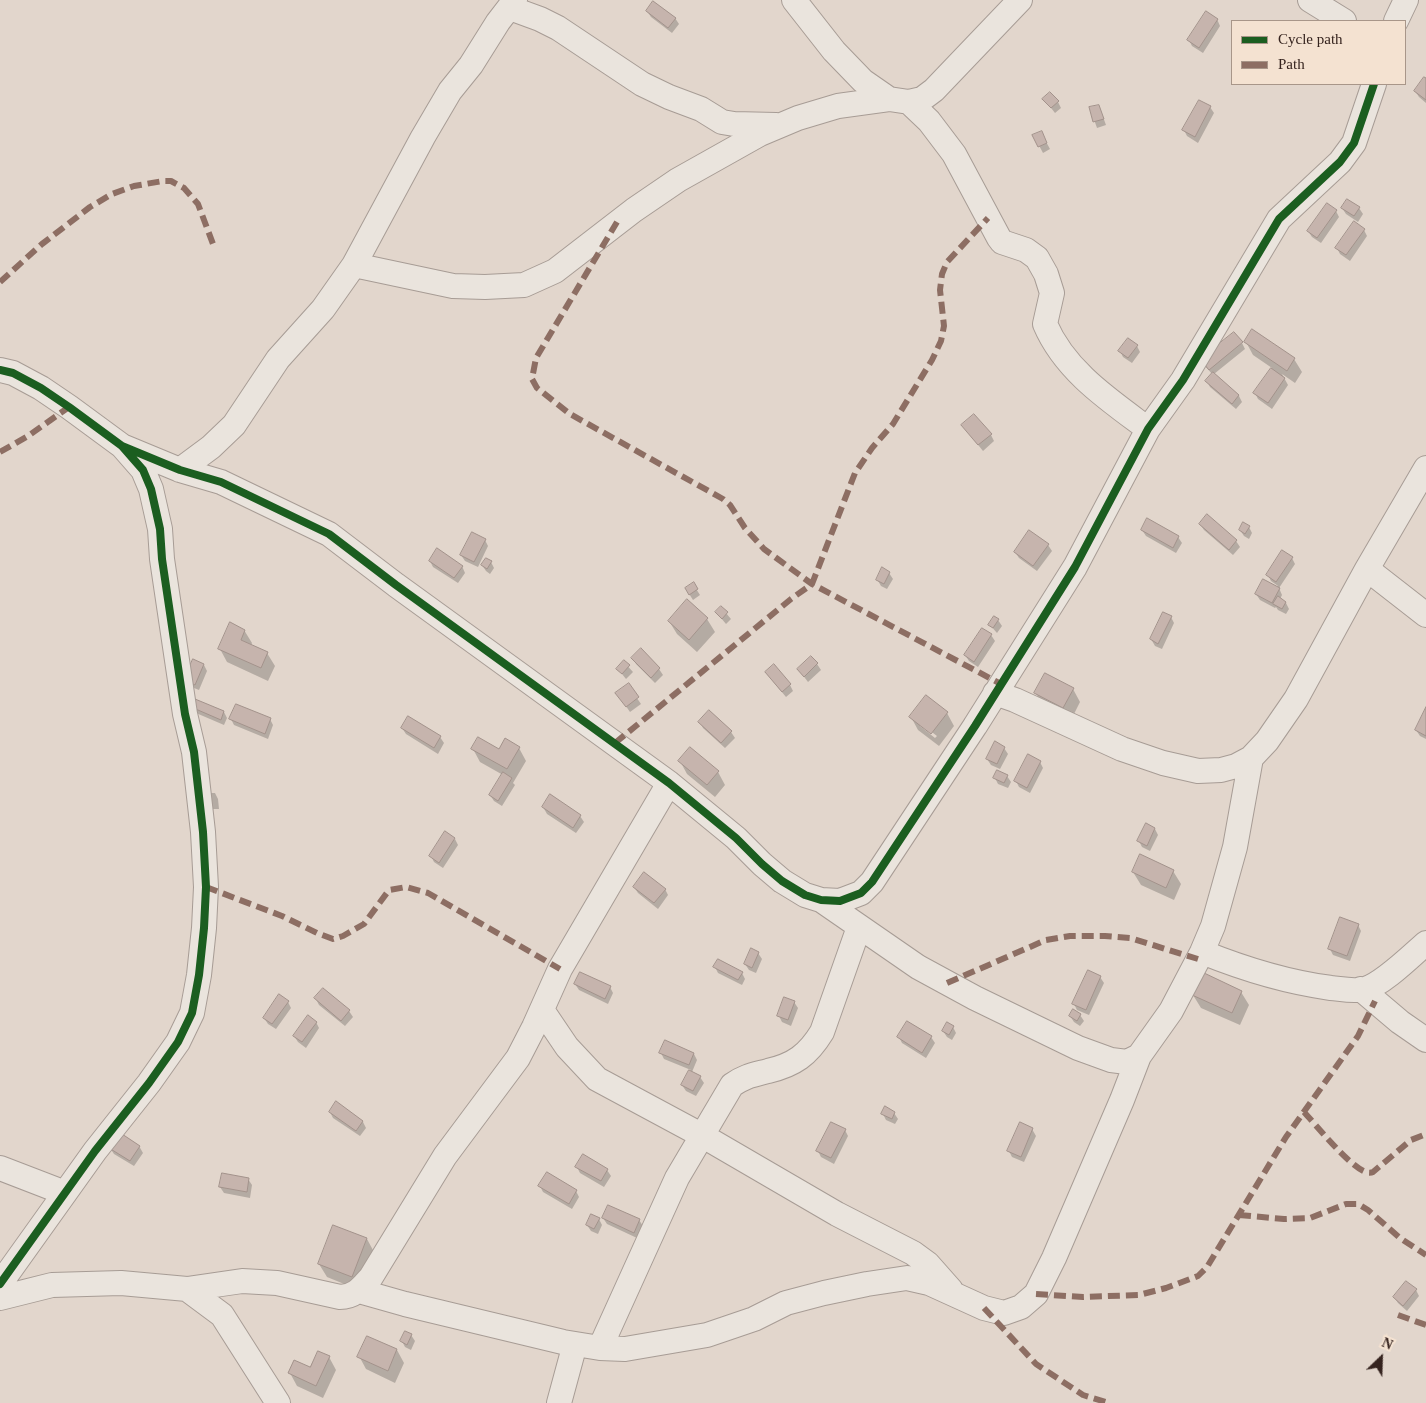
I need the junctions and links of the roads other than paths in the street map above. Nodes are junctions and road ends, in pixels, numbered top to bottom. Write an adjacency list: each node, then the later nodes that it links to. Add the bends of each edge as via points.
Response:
1 (794, 0): 9 (street, via 834,51 863,81)
2 (1020, 0): 9 (street, via 934,90 922,99)
3 (1310, 0): 6 (street)
4 (1406, 0): 7 (street)
5 (512, 4): 10 (street, via 558,28 642,84 701,109 722,122); 11 (street, via 450,91)
6 (1342, 20)
7 (1396, 20)
8 (1374, 85): 13 (street, via 1354,143 1340,162 1279,219 1183,380)
9 (899, 101): 10 (street, via 838,106); 13 (street, via 930,121 954,154 1002,242 1026,250 1037,258 1052,293 1045,324 1072,367 1101,394)
10 (780, 125): 11 (street, via 678,180 555,271 524,285 453,286)
11 (354, 265): 15 (street, via 324,309 278,359 234,425 211,448)
12 (0, 370): 14 (street, via 41,388)
13 (1148, 429): 19 (street, via 1074,567)
14 (122, 446): 15 (street); 32 (street, via 143,470 160,529 162,559 198,780 206,887 204,928 192,1013 178,1042)
15 (180, 470): 21 (street, via 221,482 329,534)
16 (1425, 472): 17 (street)
17 (1367, 569): 18 (street); 20 (street, via 1296,699)
18 (1426, 616)
19 (995, 693): 20 (street, via 1122,749 1163,763 1198,771 1221,770); 22 (street, via 872,882 850,898)
20 (1251, 758): 25 (street, via 1235,847 1213,926)
21 (669, 783): 22 (street, via 736,838 782,882); 27 (street, via 560,969)
22 (821, 900): 23 (street)
23 (859, 927): 29 (street, via 918,967 1078,1048 1126,1062); 30 (street, via 822,1032 812,1047 794,1063 743,1077 732,1085)
24 (1426, 942): 26 (street, via 1377,984)
25 (1202, 952): 26 (street, via 1294,982); 29 (street, via 1171,1011)
26 (1361, 989): 28 (street)
27 (542, 1010): 30 (street, via 567,1047 597,1078); 35 (street, via 518,1058 445,1156 371,1277)
28 (1426, 1040)
29 (1139, 1056): 37 (street, via 1036,1294 1021,1307 1004,1313)
30 (703, 1136): 37 (street, via 837,1214 913,1253 928,1264); 39 (street, via 677,1178)
31 (0, 1168): 32 (street)
32 (65, 1193): 33 (street)
33 (0, 1284)
34 (187, 1290): 35 (street, via 242,1281 277,1283 340,1297); 36 (street, via 121,1283 52,1285); 40 (street, via 222,1315)
35 (359, 1290): 38 (street)
36 (0, 1298)
37 (958, 1298): 39 (street, via 929,1283 907,1278 786,1303 754,1319 707,1335 641,1347)
38 (575, 1344): 39 (street); 41 (street)
39 (600, 1348)
40 (278, 1403)
41 (559, 1403)

